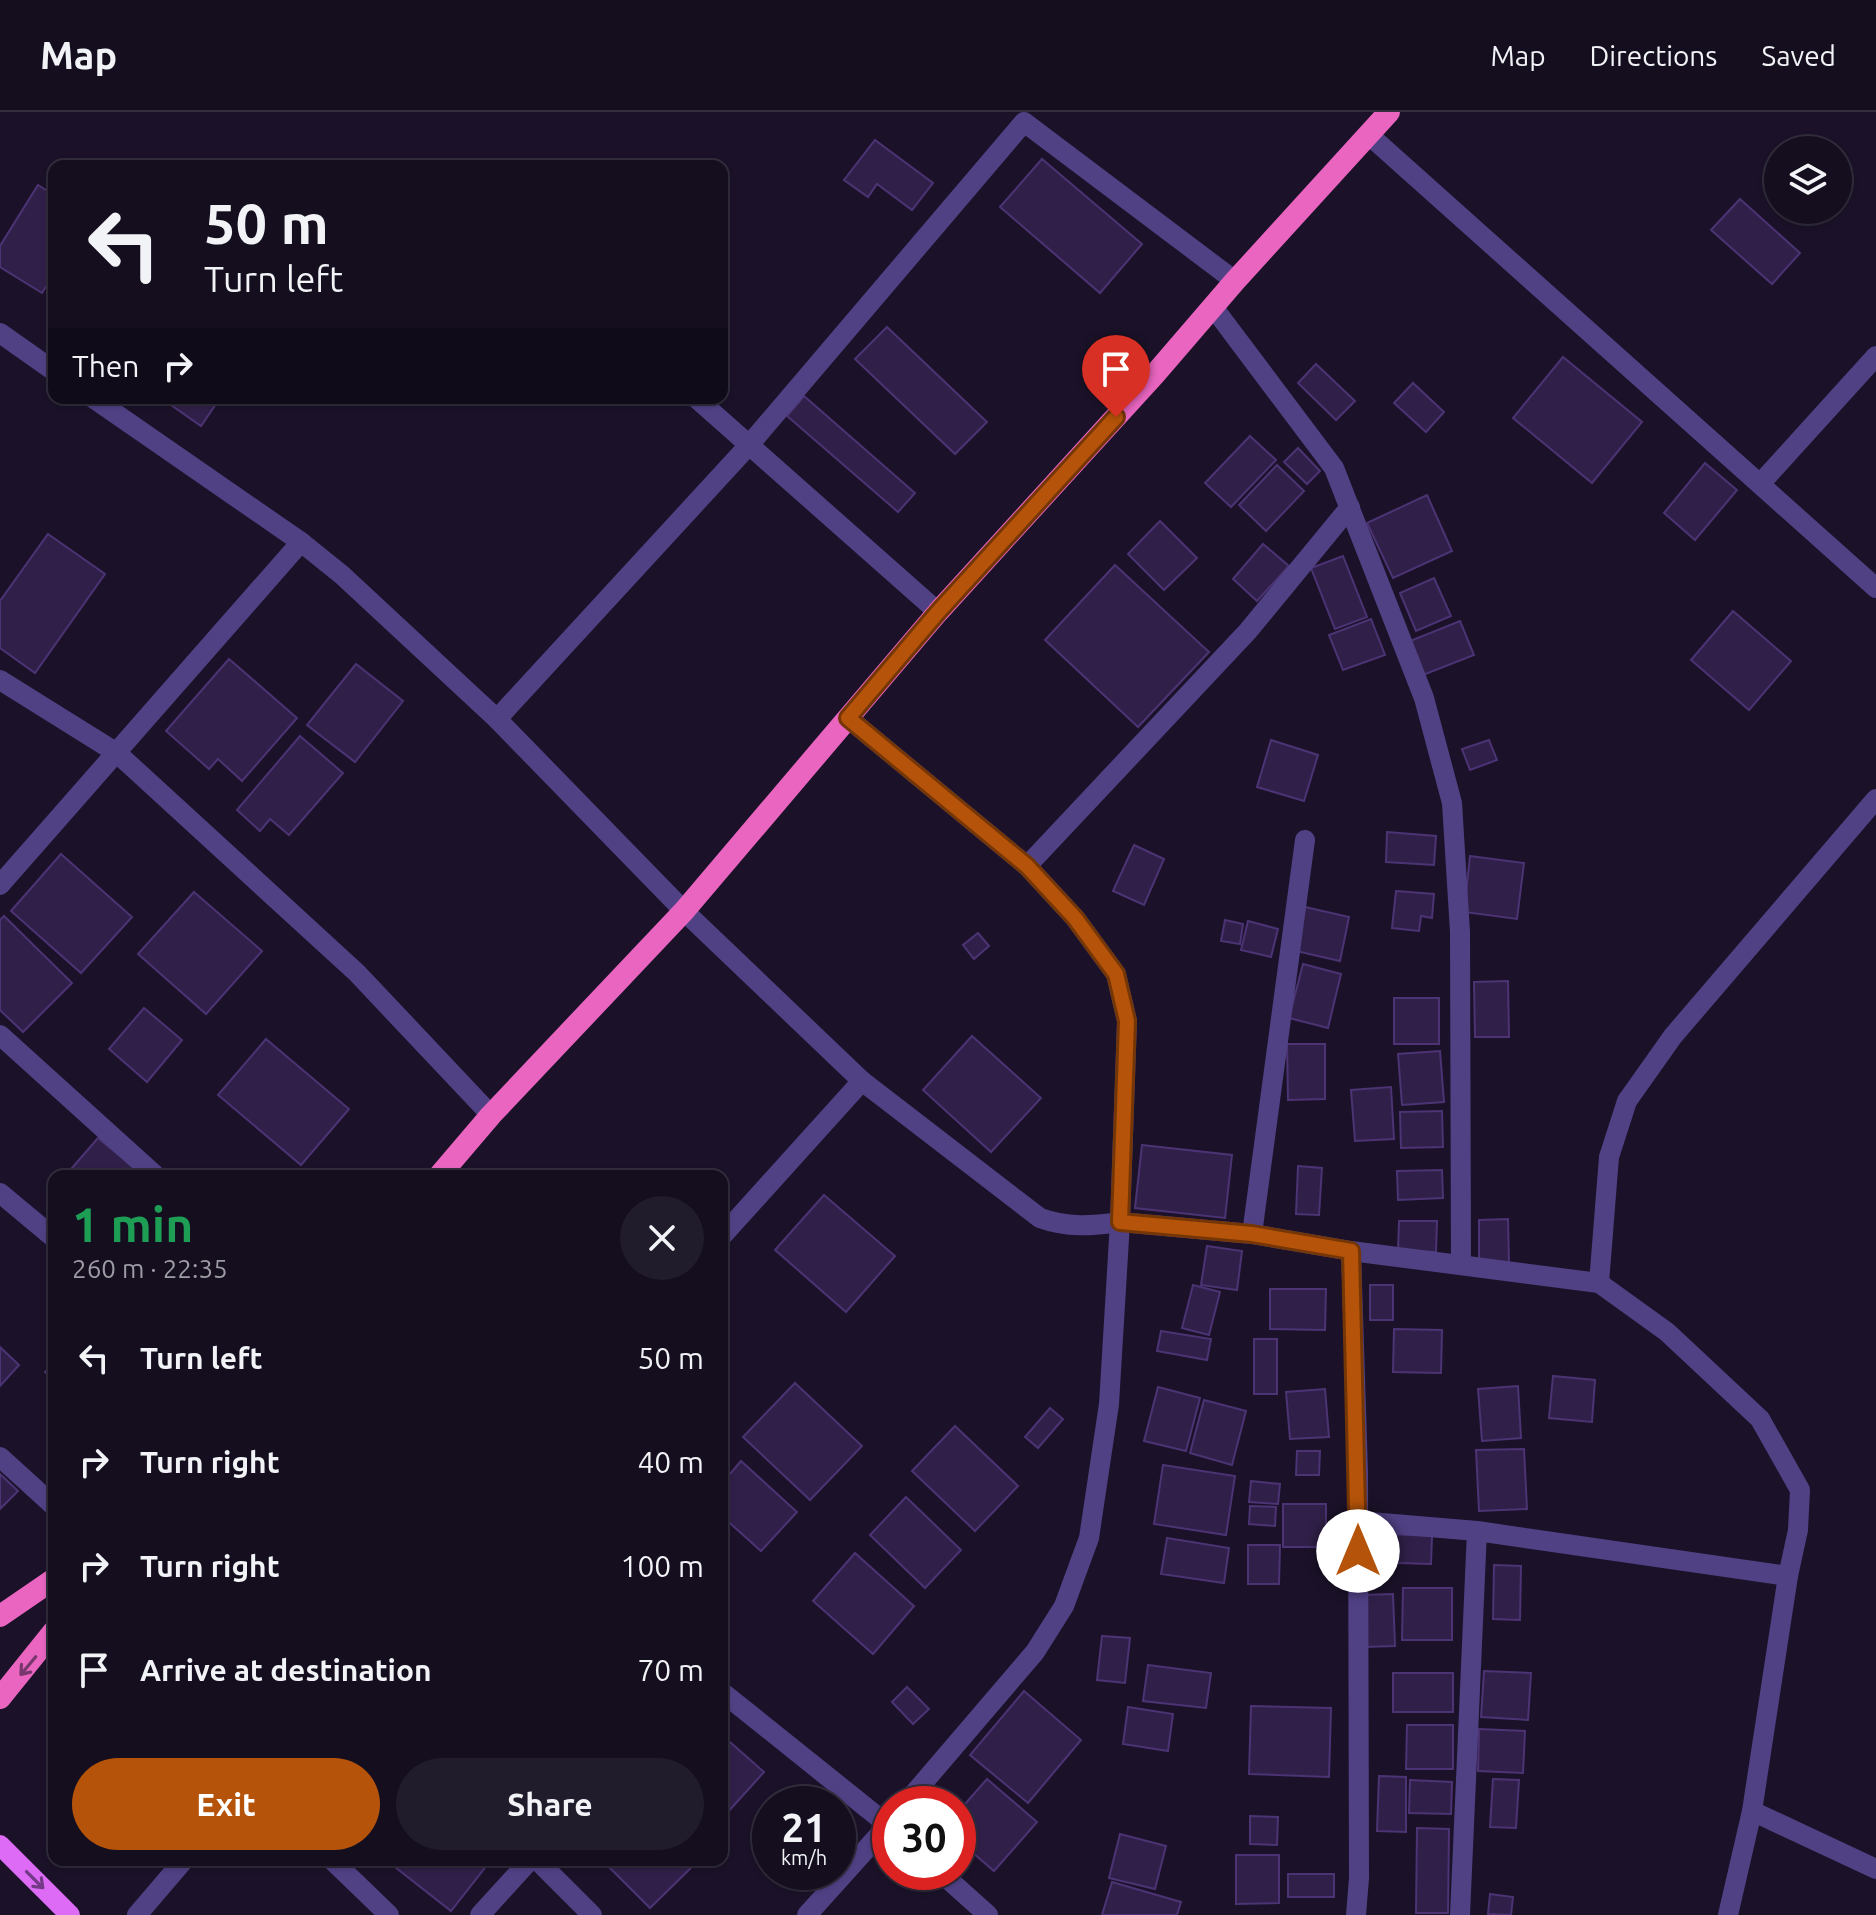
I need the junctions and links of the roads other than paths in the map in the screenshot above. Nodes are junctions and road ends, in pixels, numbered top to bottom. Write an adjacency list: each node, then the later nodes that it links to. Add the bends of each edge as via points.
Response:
1 (1389, 112): 3 (highway)
2 (1018, 117): 4 (street); 11 (street)
3 (1369, 135): 4 (highway); 12 (street)
4 (1235, 281): 5 (highway)
5 (1213, 307): 13 (street, via 1334,468); 16 (highway)
6 (0, 333): 8 (street)
7 (1876, 356): 12 (street)
8 (48, 367)
9 (102, 404): 14 (street)
10 (703, 404): 11 (street)
11 (750, 444): 16 (street); 19 (street)
12 (1760, 484): 15 (street)
13 (1350, 507): 23 (street, via 1248,631); 37 (street, via 1424,698 1452,803 1460,932)
14 (301, 542): 19 (street); 20 (street)
15 (1876, 588)
16 (938, 612): 18 (highway)
17 (0, 680): 20 (street)
18 (848, 718): 23 (street); 25 (highway)
19 (497, 719): 25 (street)
20 (117, 753): 24 (street); 28 (street, via 357,973)
21 (1876, 799): 38 (street, via 1673,1036 1627,1101 1609,1157)
22 (1305, 840): 35 (street)
23 (1027, 866): 32 (street, via 1116,974 1127,1021)
24 (0, 885)
25 (684, 911): 27 (street); 28 (highway)
26 (0, 1035): 29 (street)
27 (862, 1081): 32 (street, via 1040,1218 1063,1226); 33 (street)
28 (491, 1115): 30 (highway)
29 (149, 1170)
30 (444, 1170)
31 (0, 1193): 34 (street)
32 (1120, 1222): 35 (street); 49 (street, via 1109,1404 1089,1538 1064,1606 1035,1652)
33 (728, 1229)
34 (48, 1233)
35 (1252, 1234): 36 (street)
36 (1351, 1251): 37 (street); 41 (street)
37 (1461, 1265): 38 (street)
38 (1599, 1283): 43 (street, via 1667,1332 1760,1419 1800,1490)
39 (0, 1457): 40 (street)
40 (48, 1501)
41 (1358, 1521): 42 (street); 67 (street)
42 (1477, 1531): 43 (street); 68 (street)
43 (1788, 1576): 51 (street)
44 (48, 1583): 45 (highway)
45 (0, 1616)
46 (48, 1638): 48 (highway, one-way to 48)
47 (728, 1697): 50 (street)
48 (0, 1698)
49 (920, 1786)
50 (872, 1811)
51 (1752, 1811): 58 (street); 69 (street)
52 (872, 1844): 65 (street)
53 (0, 1845): 60 (main road, one-way to 60)
54 (179, 1866): 61 (street)
55 (338, 1866): 62 (street)
56 (525, 1866): 63 (street)
57 (543, 1866): 64 (street)
58 (1876, 1869)
59 (960, 1890): 66 (street)
60 (70, 1915)
61 (137, 1915)
62 (389, 1915)
63 (480, 1915)
64 (592, 1915)
65 (807, 1915)
66 (988, 1915)
67 (1356, 1915)
68 (1460, 1915)
69 (1728, 1915)

